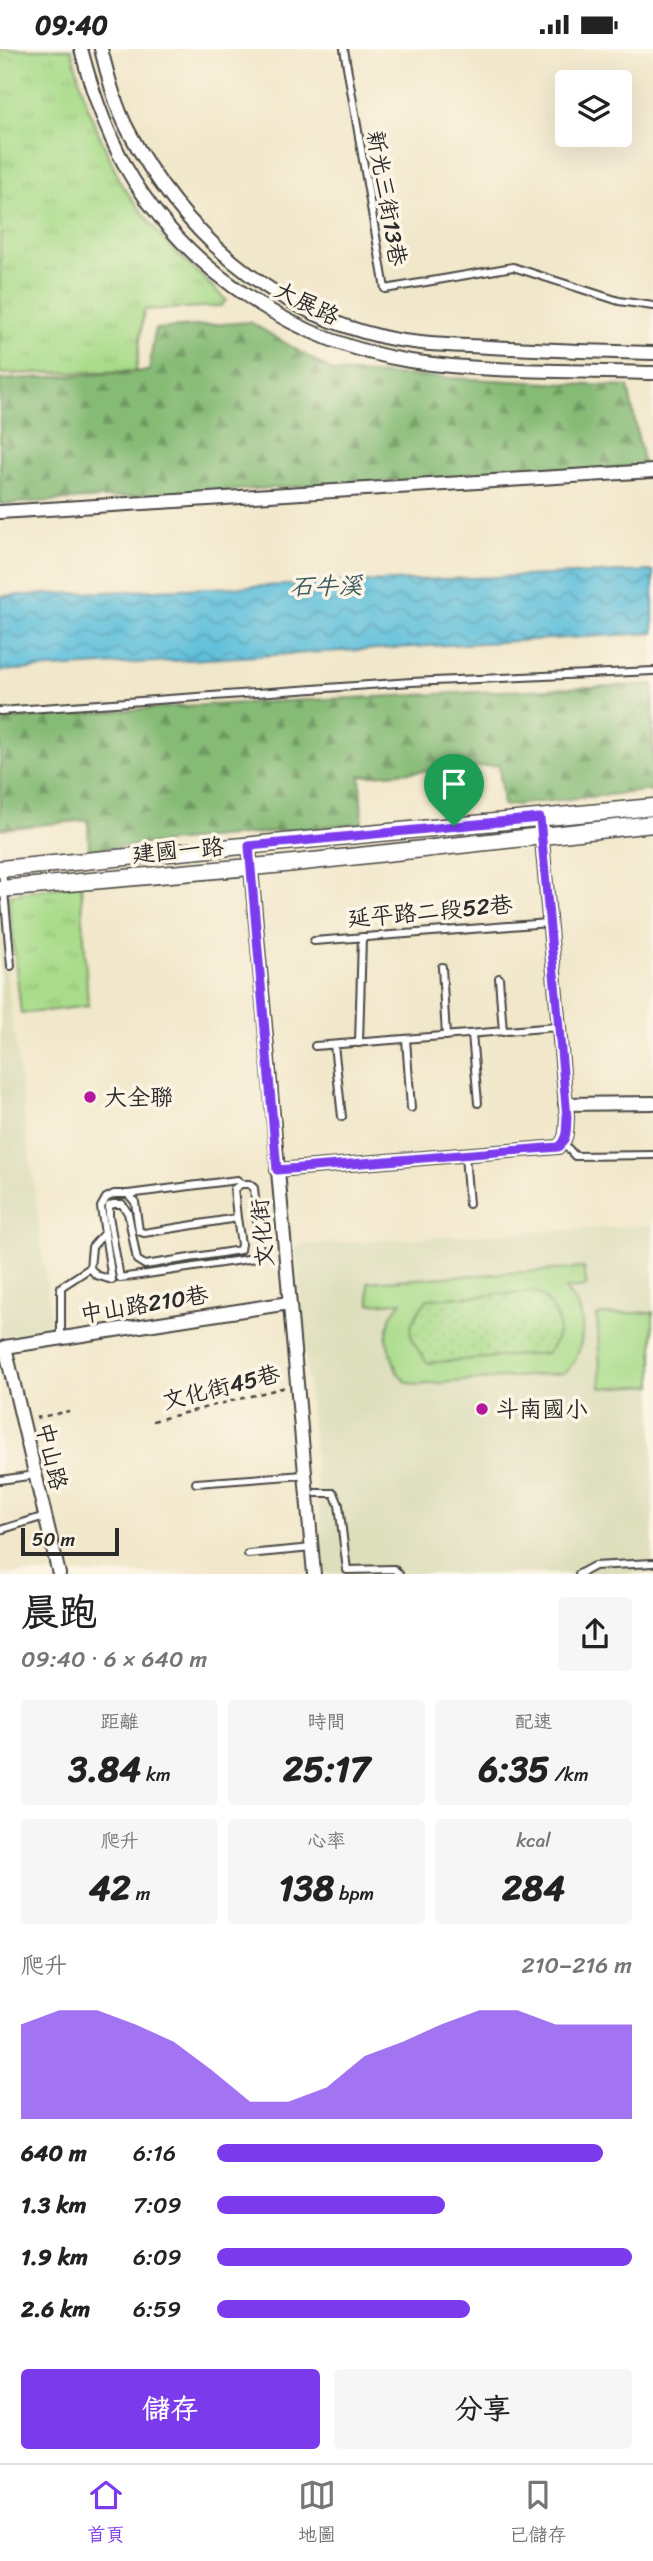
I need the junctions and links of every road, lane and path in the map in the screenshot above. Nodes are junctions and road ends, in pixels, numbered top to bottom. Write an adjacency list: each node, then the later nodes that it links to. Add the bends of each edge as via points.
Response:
1 (81, 49): 6 (street, 大展路, via 104,123 134,181 198,258 249,297 313,332 408,360)
2 (102, 49): 5 (street, 大展路, via 127,128 164,189 213,246 281,297 338,324 384,337 548,351)
3 (344, 49): 4 (lane, 新光三街13巷, via 385,289 513,267 619,301)
4 (653, 306)
5 (653, 353)
6 (653, 373)
7 (653, 471): 8 (street)
8 (0, 512)
9 (653, 671): 10 (lane, via 411,682)
10 (0, 711)
11 (653, 807): 12 (street, 建國一路)
12 (540, 818): 14 (street); 15 (street, 建國一路)
13 (653, 824): 14 (street, 建國一路)
14 (541, 835): 16 (street, 建國一路); 19 (street)
15 (249, 846): 16 (street, 文化街); 17 (street, 建國一路)
16 (251, 866): 18 (street, 建國一路); 41 (street, 文化街)
17 (1, 869): 18 (lane)
18 (2, 889): 22 (lane)
19 (550, 923): 20 (lane, 延平路二段52巷); 25 (street)
20 (362, 937): 21 (lane, 延平路二段52巷); 30 (lane)
21 (314, 941)
22 (11, 966)
23 (442, 967): 28 (lane)
24 (499, 978): 26 (lane)
25 (557, 1027): 26 (lane); 35 (street)
26 (502, 1032): 27 (lane)
27 (472, 1034): 28 (lane); 33 (lane)
28 (446, 1036): 29 (lane)
29 (406, 1039): 30 (lane); 36 (lane)
30 (359, 1043): 31 (lane)
31 (334, 1045): 32 (lane); 37 (lane)
32 (316, 1047)
33 (478, 1103)
34 (653, 1103): 35 (street)
35 (565, 1104): 38 (street)
36 (411, 1108)
37 (342, 1117)
38 (563, 1143): 39 (lane, via 575,1156); 40 (street)
39 (653, 1155)
40 (465, 1156): 41 (street); 44 (lane)
41 (277, 1170): 48 (street, 文化街)
42 (241, 1184): 43 (lane, via 237,1180); 45 (lane, via 234,1189); 45 (lane, via 254,1188 260,1253 255,1258 120,1278 109,1216 113,1203 122,1204 128,1213 136,1260 145,1265 240,1250)
43 (128, 1194): 45 (lane, via 135,1202 139,1231 144,1233); 46 (lane, via 106,1198 101,1207)
44 (469, 1204)
45 (237, 1218)
46 (105, 1231): 47 (lane, via 92,1247); 47 (lane, via 112,1280)
47 (90, 1268): 49 (lane, via 61,1287)
48 (289, 1303): 49 (street, 中山路210巷); 51 (street, 文化街)
49 (61, 1338): 50 (street, 中山路210巷)
50 (2, 1348): 53 (street, 中山路)
51 (297, 1384): 54 (path, 文化街45巷); 56 (street, 文化街)
52 (69, 1411): 53 (path)
53 (22, 1421): 55 (street, 中山路)
54 (153, 1421)
55 (35, 1475): 57 (lane); 60 (street, 中山路)
56 (304, 1475): 58 (lane); 62 (street, 文化街)
57 (0, 1479)
58 (196, 1483)
59 (316, 1493): 67 (lane, via 334,1493 339,1505 347,1570 394,1569)
60 (45, 1515): 61 (lane); 65 (street, 中山路)
61 (0, 1530)
62 (312, 1548): 63 (lane); 66 (street, 文化街)
63 (248, 1554)
64 (653, 1563): 68 (lane, via 594,1566)
65 (59, 1574)
66 (314, 1574)
67 (399, 1574)
68 (579, 1574)

